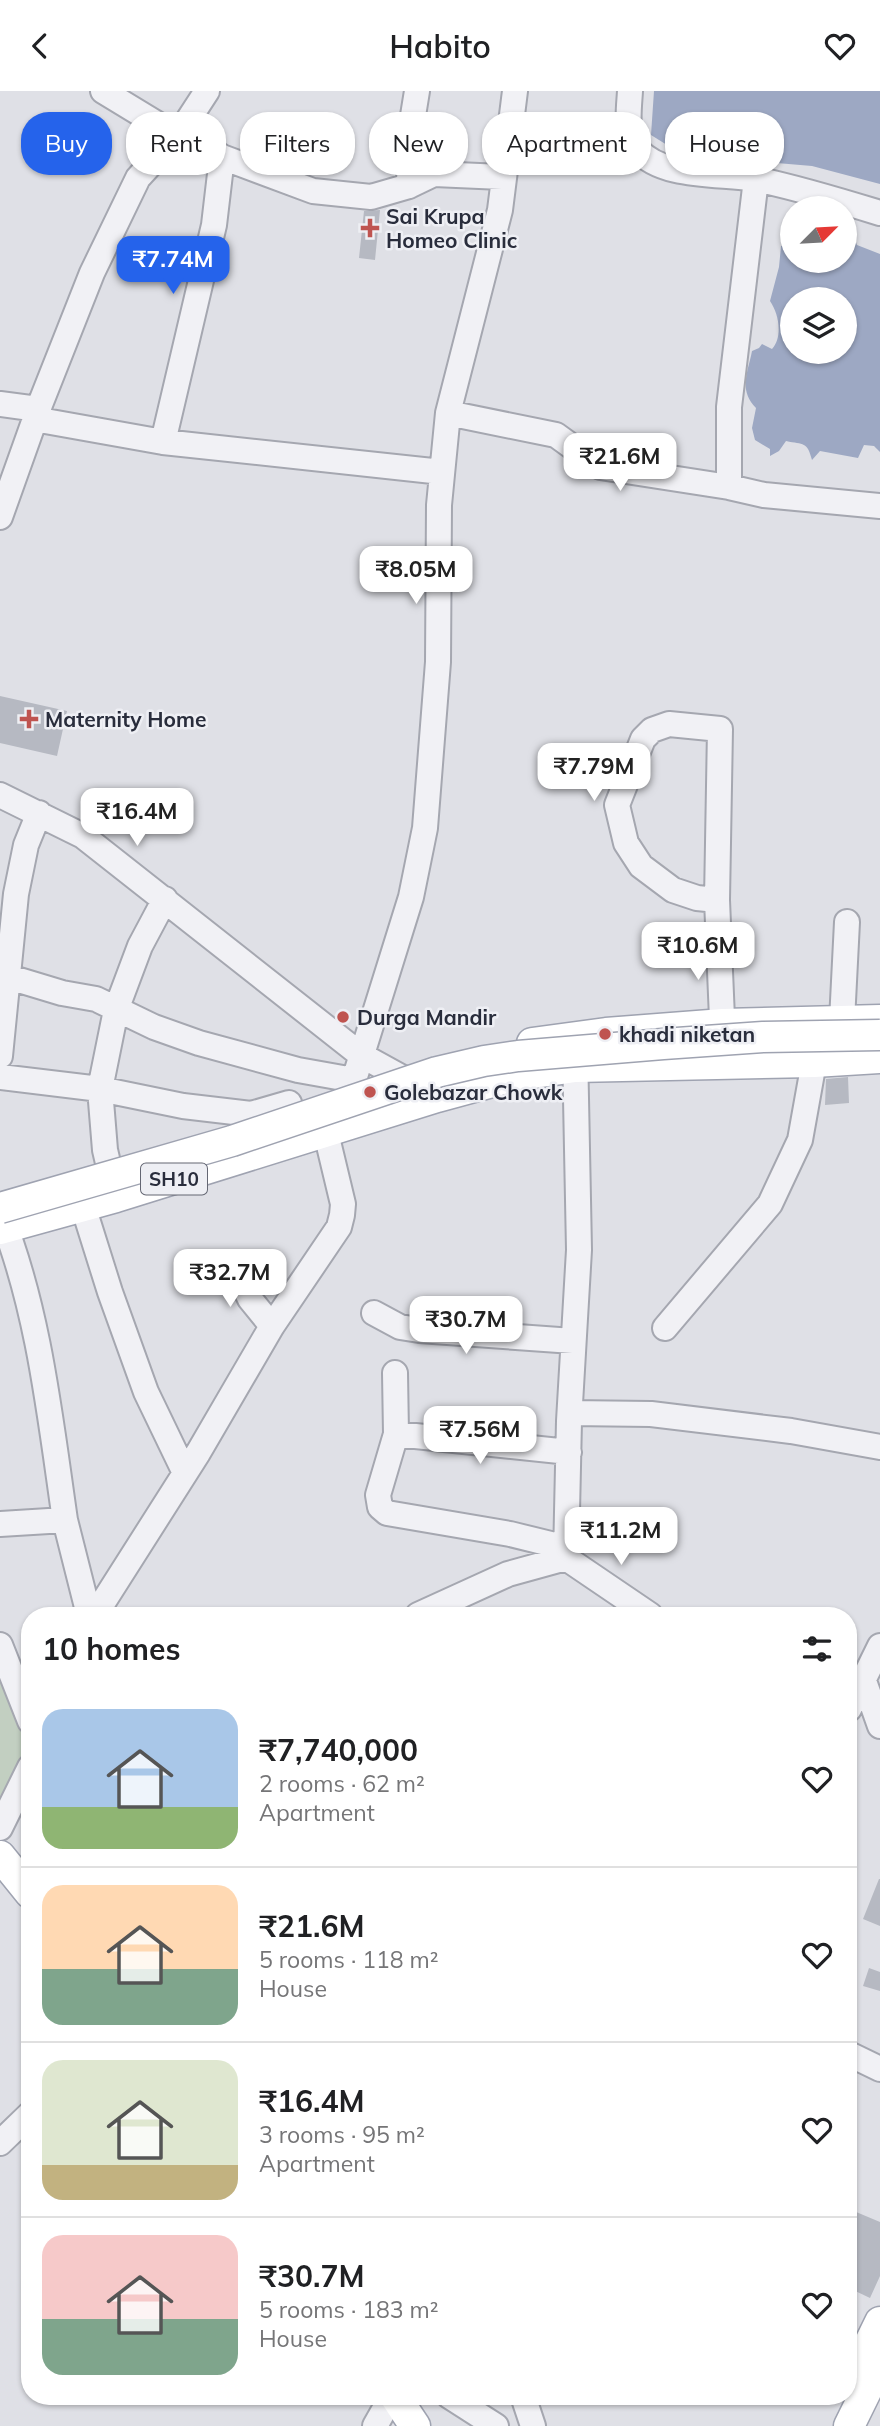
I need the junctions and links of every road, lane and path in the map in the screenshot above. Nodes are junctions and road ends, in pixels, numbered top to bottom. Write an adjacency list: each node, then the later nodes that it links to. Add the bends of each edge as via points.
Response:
1 (103, 91): 6 (street)
2 (207, 91): 7 (street)
3 (417, 91): 13 (street)
4 (515, 91): 11 (street)
5 (631, 91): 12 (street, via 629,130 647,158 696,174)
6 (141, 112)
7 (193, 112)
8 (226, 158): 13 (street, via 313,191 371,197)
9 (141, 175): 17 (street, via 92,273)
10 (220, 175): 18 (street, via 214,225)
11 (502, 177): 13 (street, via 434,174); 16 (street, via 500,209)
12 (756, 179): 14 (street); 20 (street, via 729,407)
13 (409, 186)
14 (880, 213)
15 (0, 404): 17 (street)
16 (448, 413): 19 (street); 20 (street, via 556,435 600,467)
17 (36, 414): 18 (street); 22 (street)
18 (163, 442): 19 (street)
19 (442, 472): 35 (street, via 438,661 425,828 411,897)
20 (729, 487): 21 (street, via 764,495)
21 (880, 506)
22 (0, 517)
23 (0, 795): 24 (street)
24 (38, 813): 25 (street, via 83,836); 28 (street, via 16,894)
25 (165, 899): 29 (street, via 140,946); 35 (street)
26 (717, 899): 26 (street, via 720,729 669,724 643,739 617,805 626,843 641,866 673,890); 32 (street)
27 (848, 922): 31 (street)
28 (9, 977): 29 (street, via 96,999); 36 (street)
29 (116, 1010): 43 (street, via 199,1043); 44 (street)
30 (880, 1020): 31 (main road)
31 (842, 1021): 32 (main road)
32 (723, 1024): 34 (main road); 39 (street)
33 (880, 1035): 53 (main road, bridge, via 663,1044 484,1061 438,1072)
34 (575, 1036): 40 (street); 41 (main road, via 473,1053)
35 (362, 1055): 41 (street); 43 (street)
36 (0, 1056)
37 (880, 1058): 38 (main road, SH10)
38 (814, 1062): 39 (main road, SH10); 57 (street, via 800,1140 770,1204)
39 (723, 1064): 40 (main road, SH10)
40 (575, 1067): 45 (main road, SH10, via 514,1076); 58 (street, via 579,1250)
41 (395, 1073): 43 (main road); 45 (street)
42 (0, 1077): 44 (street)
43 (353, 1085): 46 (main road); 47 (street)
44 (100, 1089): 46 (street, via 251,1114 289,1103); 48 (street)
45 (437, 1097): 47 (main road, SH10)
46 (292, 1111): 47 (street); 48 (main road)
47 (325, 1132): 51 (main road, SH10); 56 (street, via 342,1204 339,1227)
48 (109, 1166): 49 (main road); 51 (street)
49 (74, 1177): 50 (main road); 52 (street)
50 (0, 1196)
51 (116, 1197): 52 (main road, SH10)
52 (83, 1207): 53 (main road, SH10); 64 (street, via 146,1392)
53 (1, 1219): 65 (street, via 21,1270 31,1317)
54 (233, 1263): 56 (street, via 250,1299)
55 (374, 1313): 58 (street, via 410,1329)
56 (272, 1326): 64 (street)
57 (665, 1328)
58 (573, 1341): 60 (street)
59 (395, 1373): 61 (street)
60 (570, 1413): 62 (street, via 651,1414); 63 (street)
61 (396, 1434): 63 (street); 67 (street, via 379,1495 380,1507 387,1513 510,1534)
62 (880, 1447)
63 (569, 1453): 67 (street)
64 (185, 1473): 69 (street)
65 (65, 1520): 66 (street); 68 (street)
66 (0, 1524)
67 (567, 1553): 70 (street); 71 (street)
68 (87, 1607)
69 (101, 1607)
70 (436, 1607)
71 (639, 1607)
72 (0, 1645): 76 (street)
73 (880, 1646): 74 (street)
74 (864, 1681): 75 (street); 77 (street)
75 (857, 1694)
76 (21, 1698)
77 (880, 1726)
78 (21, 1785): 79 (street)
79 (0, 1828)
80 (1, 1857): 81 (main road)
81 (21, 1882)
82 (857, 2058): 83 (street)
83 (880, 2069)
84 (21, 2123): 85 (street)
85 (0, 2143)
86 (880, 2322): 88 (main road)
87 (880, 2364): 99 (main road)
88 (857, 2369)
89 (388, 2405): 94 (street)
90 (400, 2405): 95 (main road)
91 (463, 2405): 96 (street)
92 (526, 2405): 97 (street)
93 (840, 2405): 98 (main road)
94 (375, 2426)
95 (415, 2426)
96 (496, 2426)
97 (533, 2426)
98 (829, 2426)
99 (849, 2426)

